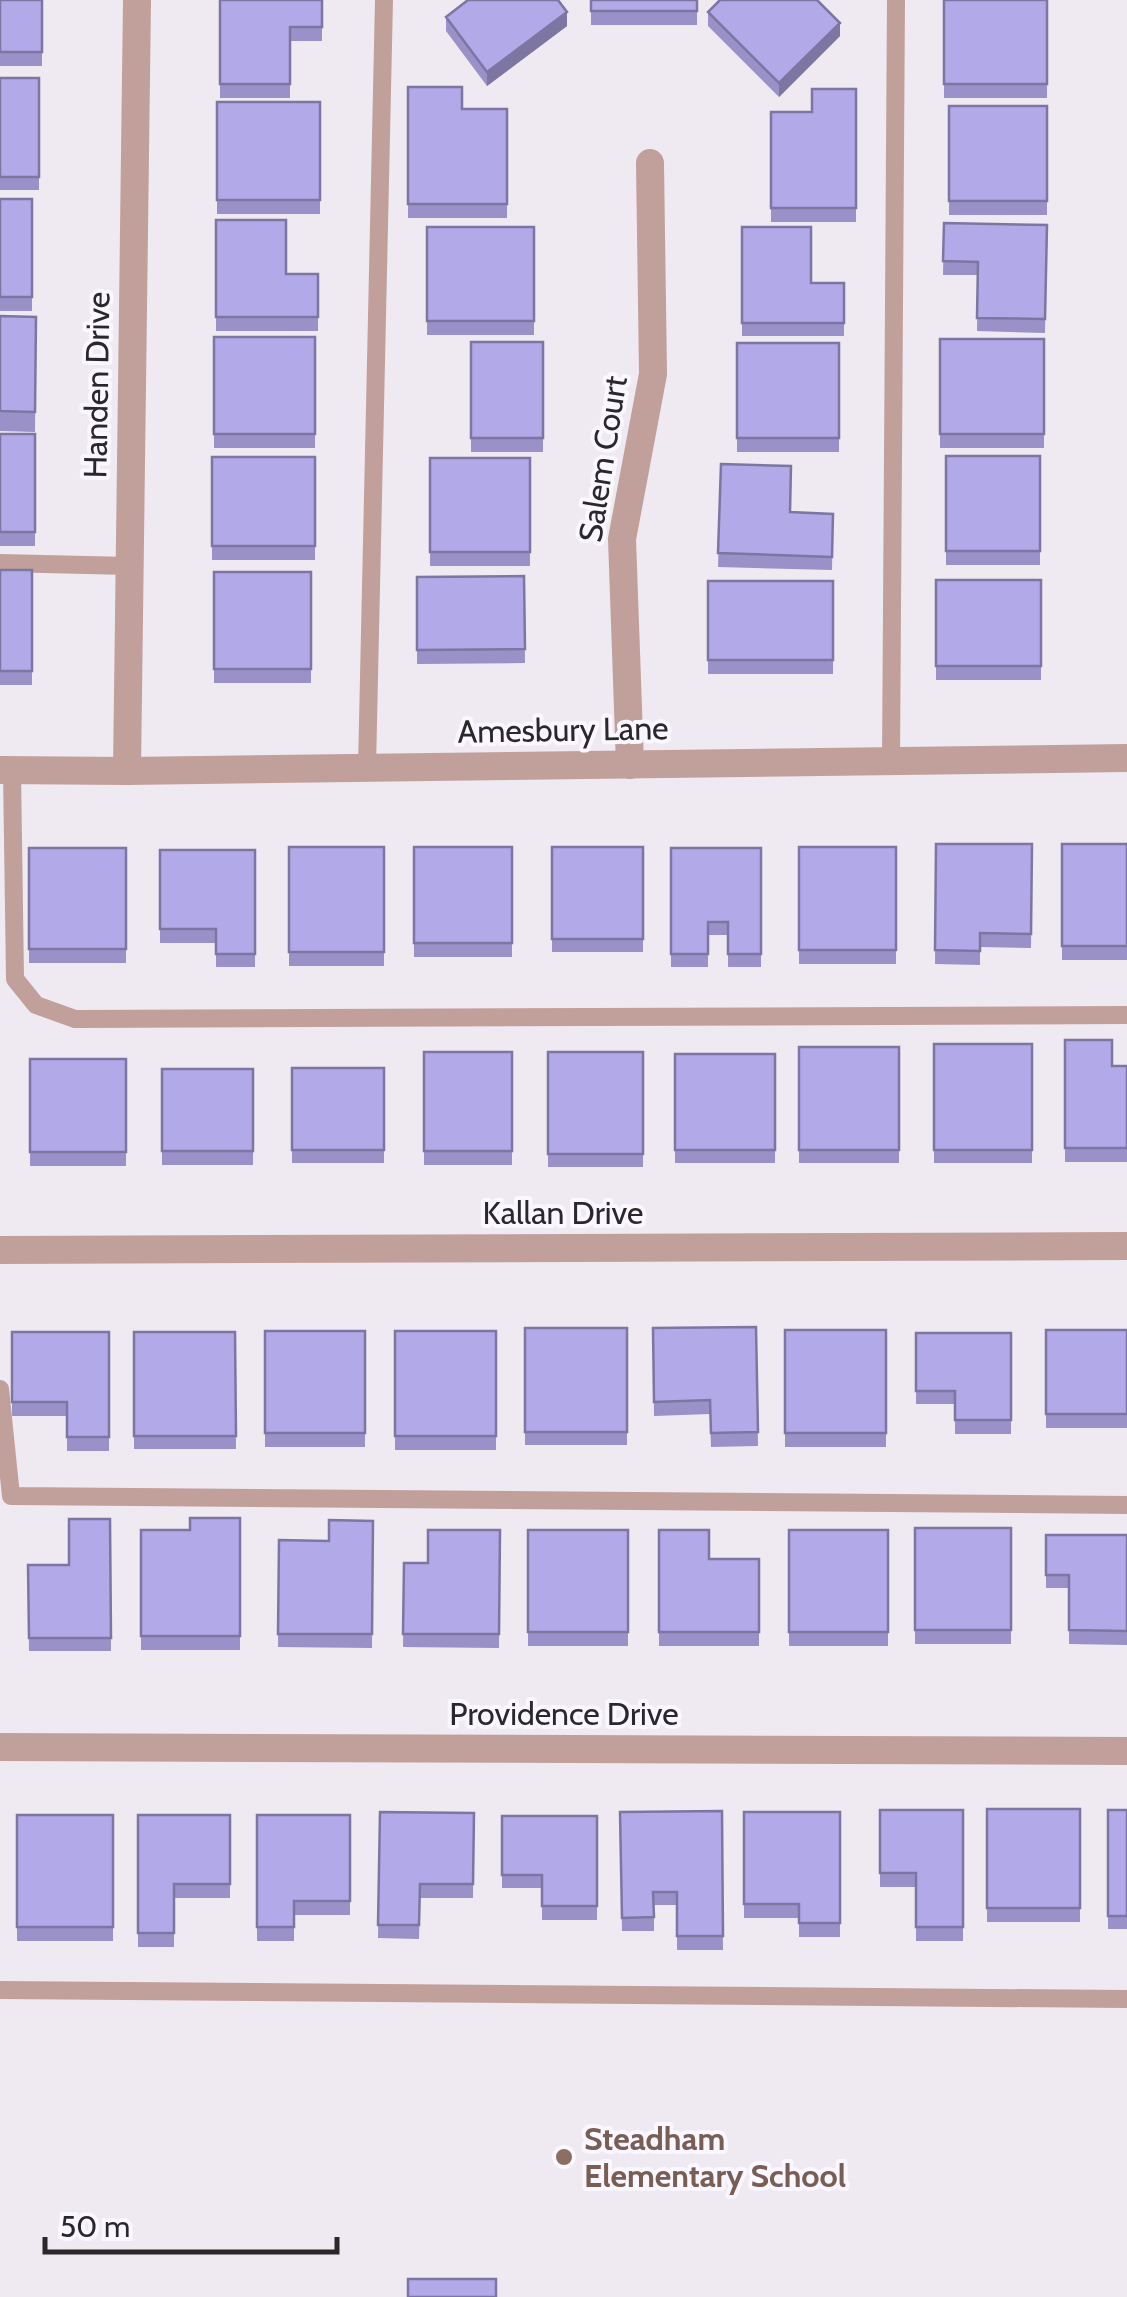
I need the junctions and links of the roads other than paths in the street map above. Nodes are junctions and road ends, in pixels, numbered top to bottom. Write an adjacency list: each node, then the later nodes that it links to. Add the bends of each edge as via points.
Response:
1 (138, 0): 6 (street, Handen Drive)
2 (384, 0): 10 (lane)
3 (896, 0): 8 (lane)
4 (650, 163): 9 (street, Salem Court, via 653,374 622,539)
5 (0, 562): 6 (lane)
6 (130, 566): 12 (street, Handen Drive)
7 (1127, 758): 8 (street, Amesbury Lane)
8 (890, 761): 9 (street, Amesbury Lane)
9 (630, 764): 10 (street, Amesbury Lane)
10 (367, 768): 12 (street, Amesbury Lane)
11 (6, 770): 12 (street, Amesbury Lane); 13 (lane, via 15,979 36,1005 75,1019)
12 (128, 771)
13 (1127, 1015)
14 (1127, 1246): 15 (street, Kallan Drive)
15 (0, 1250)
16 (0, 1389): 17 (lane, via 11,1496)
17 (1127, 1505)
18 (0, 1747): 19 (street, Providence Drive)
19 (1127, 1751)
20 (0, 1990): 21 (lane)
21 (1127, 1999)

